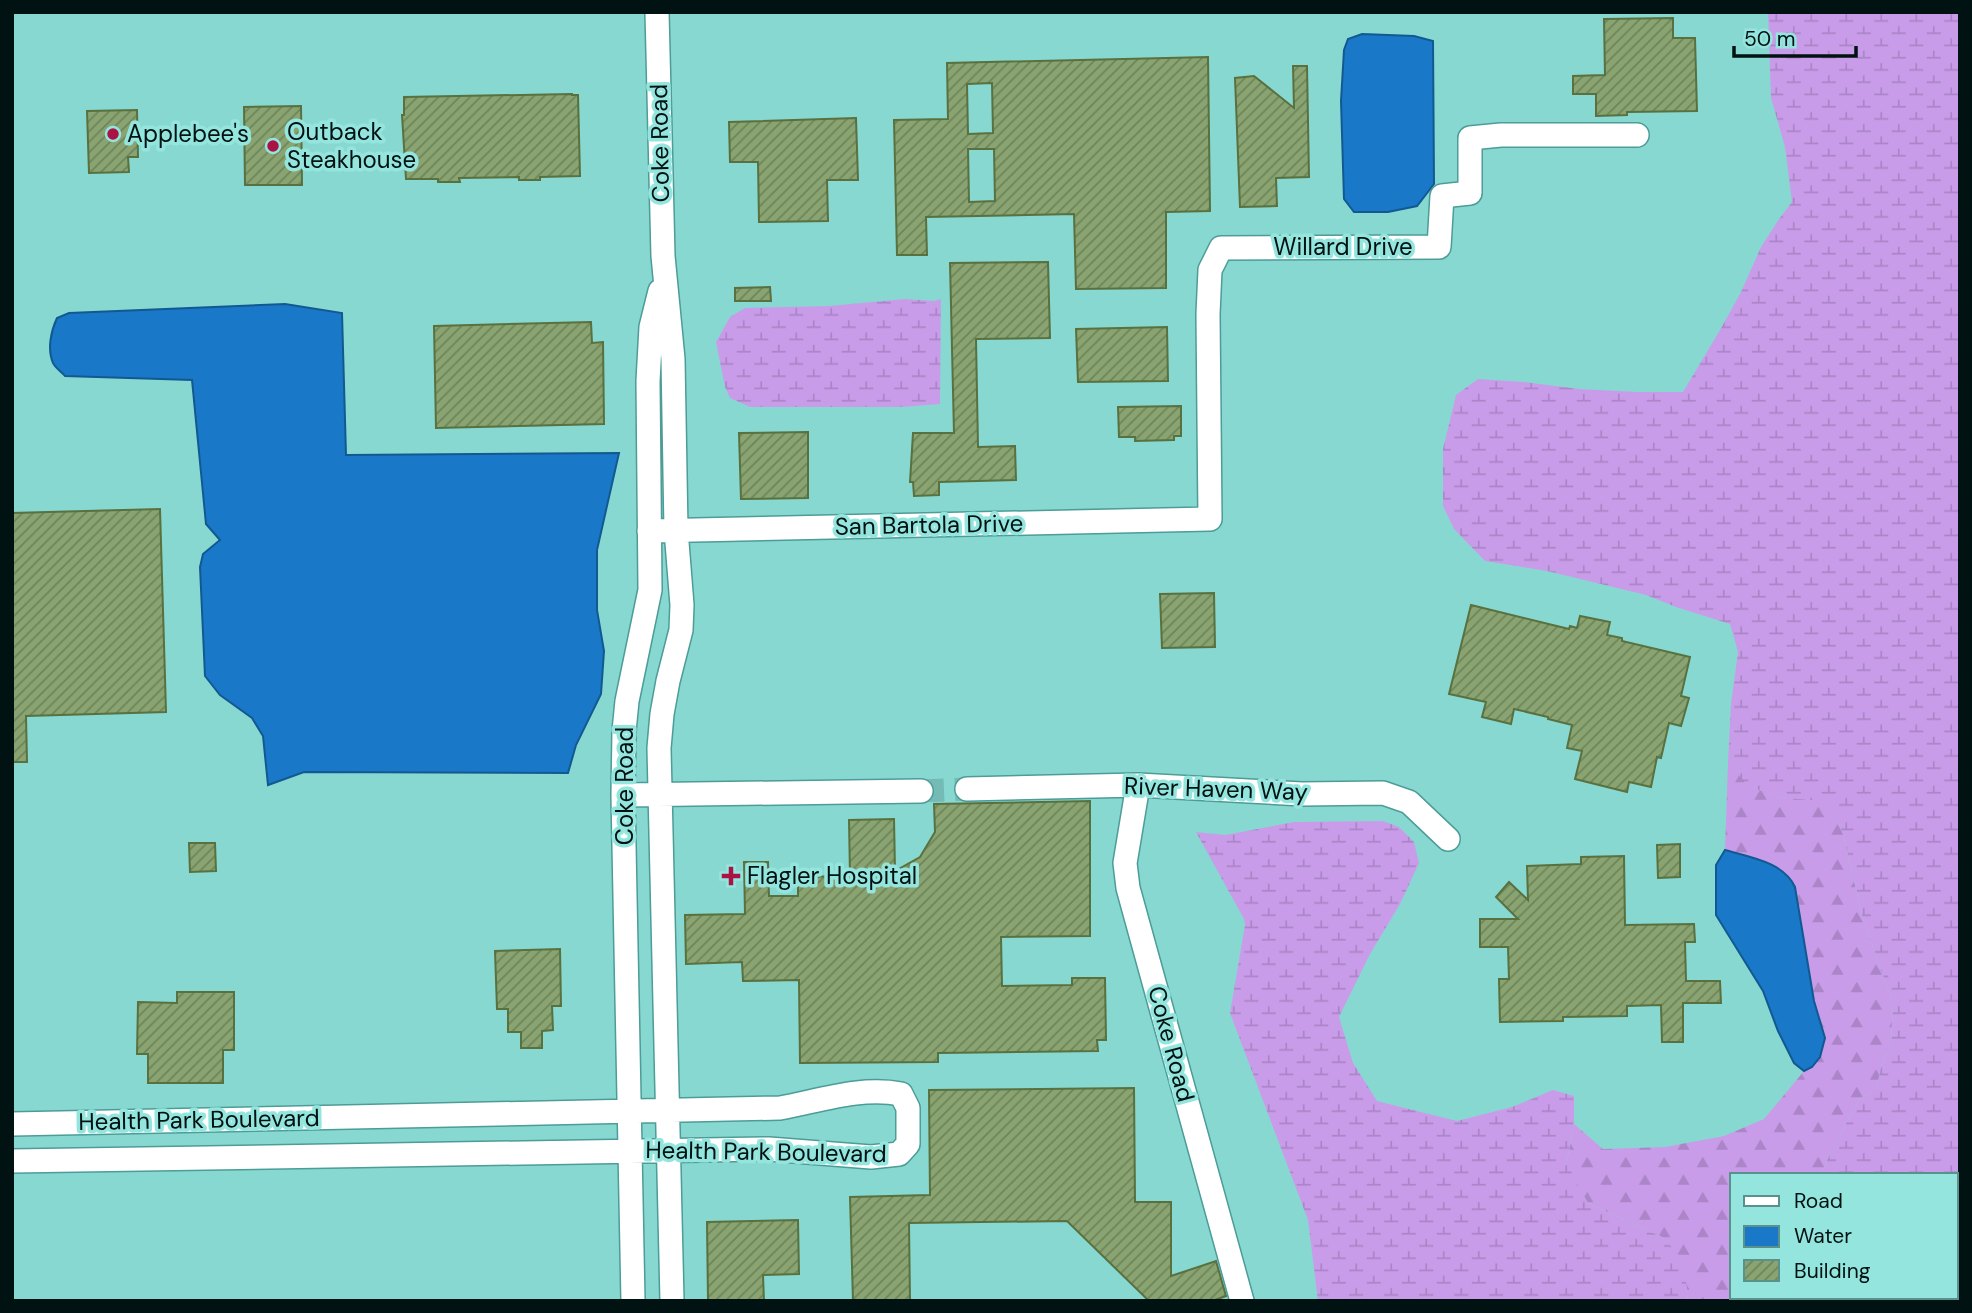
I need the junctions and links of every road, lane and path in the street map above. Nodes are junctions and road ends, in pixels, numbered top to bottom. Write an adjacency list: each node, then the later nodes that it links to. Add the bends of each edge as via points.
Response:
1 (657, 12): 3 (street, Coke Road)
2 (1637, 135): 4 (street, Willard Drive, via 1470,138 1470,193 1442,196 1439,247 1221,248 1210,270 1208,305)
3 (664, 274): 5 (street, Coke Road, via 673,359); 6 (street, Coke Road, via 651,327)
4 (1210, 519): 5 (street, San Bartola Drive)
5 (676, 530): 6 (street, San Bartola Drive); 11 (street, Coke Road, via 681,630 662,713)
6 (649, 531): 10 (street, Coke Road, via 650,590 627,701)
7 (1138, 785): 8 (street, River Haven Way); 12 (street, River Haven Way, via 1302,794 1383,793 1409,802); 27 (street, Coke Road, via 1125,863 1128,888)
8 (967, 789)
9 (921, 791): 11 (street)
10 (623, 795): 11 (street); 15 (street, Coke Road)
11 (661, 795): 14 (street, Coke Road)
12 (1448, 839)
13 (769, 1109): 14 (street, Health Park Boulevard); 19 (street); 19 (street, Health Park Boulevard, via 883,1090 901,1094 908,1108 908,1144 899,1154 871,1157)
14 (668, 1111): 15 (street, Health Park Boulevard); 21 (street, Coke Road)
15 (630, 1112): 16 (street, Health Park Boulevard); 20 (street, Coke Road)
16 (260, 1119): 17 (street, Health Park Boulevard); 22 (street)
17 (81, 1123): 18 (street, Health Park Boulevard); 23 (street)
18 (12, 1124)
19 (769, 1149): 21 (street, Health Park Boulevard)
20 (631, 1150): 21 (street, Health Park Boulevard); 22 (street, Health Park Boulevard); 25 (street, Coke Road)
21 (669, 1150): 26 (street, Coke Road)
22 (260, 1157): 23 (street, Health Park Boulevard)
23 (82, 1160): 24 (street, Health Park Boulevard)
24 (12, 1161)
25 (633, 1301)
26 (671, 1301)
27 (1242, 1301)

